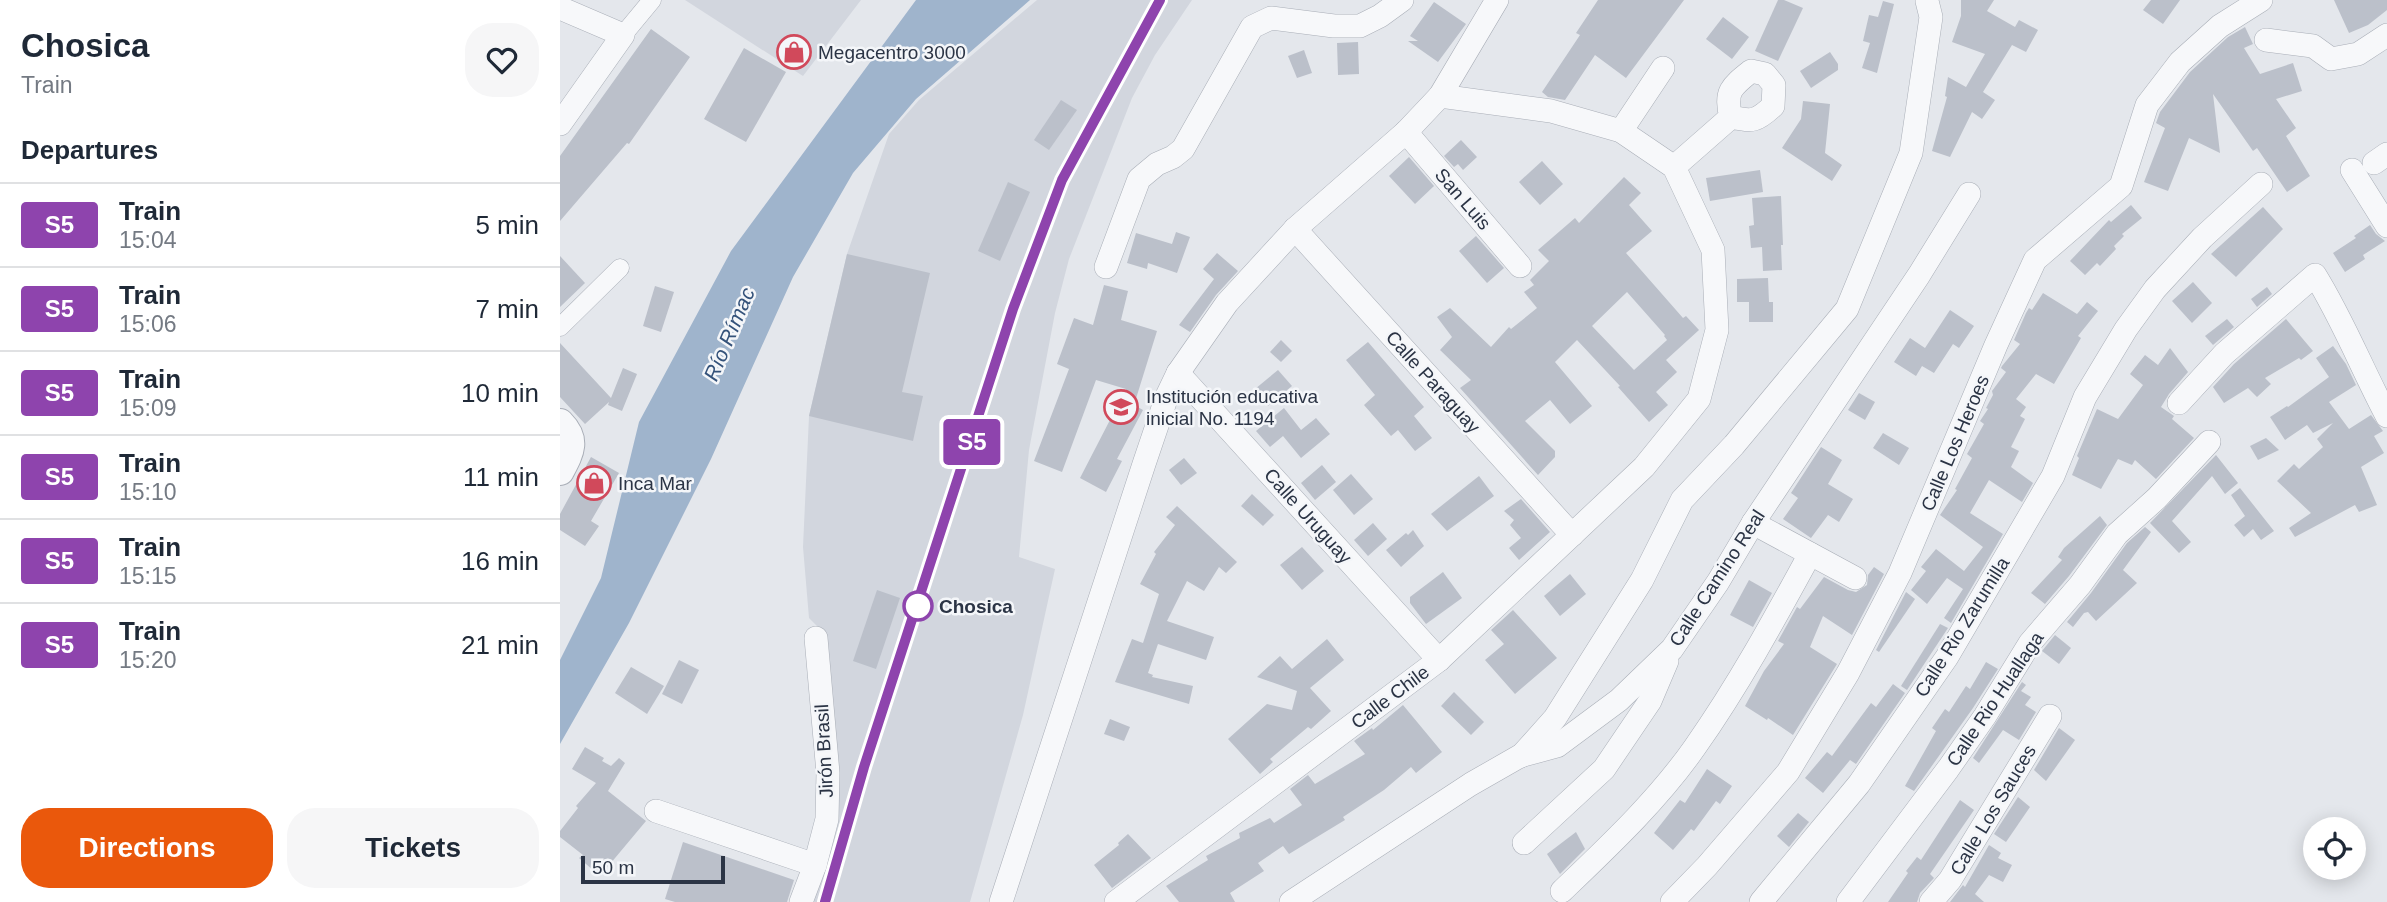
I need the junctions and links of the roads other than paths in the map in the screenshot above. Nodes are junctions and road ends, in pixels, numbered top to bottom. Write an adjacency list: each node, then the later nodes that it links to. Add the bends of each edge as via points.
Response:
1 (652, 0): 7 (street)
2 (1402, 0): 23 (street, via 1360,26 1271,18 1252,27 1183,149 1139,179)
3 (1497, 0): 11 (street)
4 (1926, 0): 40 (street, via 1931,17 1911,153 1847,309 1682,500 1642,580 1555,718)
5 (2257, 4): 49 (street, Calle Los Heroes, via 2220,26 2180,62 2147,105 2122,186 2035,260 1900,572 1848,673 1788,772)
6 (560, 8): 7 (street)
7 (623, 35): 13 (street)
8 (2387, 35): 9 (street, via 2358,54 2331,59 2313,46)
9 (2266, 40)
10 (1662, 68): 14 (street)
11 (1440, 96): 14 (street, via 1551,111); 15 (street)
12 (1731, 117): 17 (street)
13 (560, 124)
14 (1621, 131): 17 (street)
15 (1405, 132): 21 (street); 22 (street, San Luis)
16 (2371, 162): 20 (street)
17 (1674, 167): 33 (street, Calle Chile, via 1713,250 1717,330 1699,398 1644,467)
18 (2261, 184): 50 (street, Calle Rio Zarumilla, via 2183,258 2126,329 2085,397 2053,476 1947,657 1859,784)
19 (1969, 194): 32 (street, Calle Camino Real)
20 (2387, 226)
21 (1295, 229): 26 (street, via 1227,303); 33 (street, Calle Paraguay)
22 (1520, 266)
23 (1106, 267)
24 (620, 268): 25 (street)
25 (560, 327)
26 (1178, 373): 38 (street, Calle Uruguay); 46 (street)
27 (2179, 403): 28 (street, via 2224,354 2315,275)
28 (2387, 416)
29 (560, 423): 31 (street, via 571,444)
30 (2208, 442): 51 (street, Calle Rio Huallaga, via 2117,534 2081,585 2030,643 1948,769)
31 (560, 471)
32 (1753, 523): 34 (street); 37 (street, Calle Camino Real)
33 (1572, 535): 38 (street, Calle Chile)
34 (1810, 554): 35 (street); 44 (street, via 1756,653 1695,748 1642,812)
35 (1855, 578)
36 (816, 638): 43 (street, Jirón Brasil, via 828,782 827,819)
37 (1672, 649): 40 (street, Calle Camino Real, via 1619,701 1557,746); 42 (street, via 1650,701 1604,769)
38 (1439, 660): 47 (street, Calle Chile)
39 (2050, 716): 52 (street, Calle Los Sauces, via 1950,880)
40 (1520, 756): 48 (street, Calle Camino Real)
41 (656, 811): 43 (street)
42 (1524, 843)
43 (815, 865): 45 (street, Jirón Brasil)
44 (1562, 891)
45 (801, 902)
46 (1002, 902)
47 (1116, 902)
48 (1291, 902)
49 (1672, 902)
50 (1761, 902)
51 (1848, 902)
52 (1931, 902)

